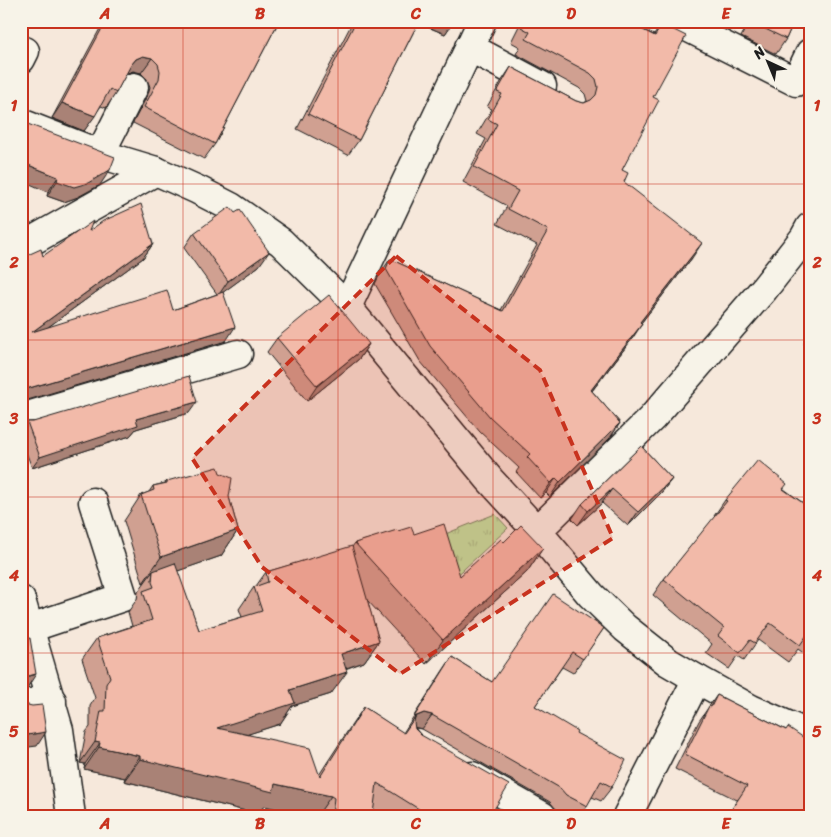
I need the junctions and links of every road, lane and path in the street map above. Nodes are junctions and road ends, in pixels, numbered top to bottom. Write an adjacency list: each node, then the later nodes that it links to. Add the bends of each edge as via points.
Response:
1 (482, 21): 3 (street)
2 (675, 21): 6 (street)
3 (470, 47): 7 (street); 13 (street)
4 (810, 53): 6 (street)
5 (134, 87): 9 (street)
6 (803, 88)
7 (563, 97)
8 (21, 123): 9 (street)
9 (100, 154): 10 (street)
10 (156, 171): 12 (street); 13 (street, via 231,207 281,242)
11 (810, 227): 17 (street, via 764,289 652,418)
12 (21, 247)
13 (347, 306): 17 (street, via 464,450)
14 (238, 354): 15 (street)
15 (21, 418)
16 (92, 502): 19 (street, via 123,597)
17 (537, 531): 20 (street, via 590,595 618,621 668,662)
18 (21, 600): 19 (street)
19 (30, 628): 21 (street)
20 (697, 679): 23 (street, via 751,709); 27 (street)
21 (52, 701): 22 (street); 25 (street)
22 (21, 704)
23 (810, 735)
24 (448, 762): 26 (street)
25 (71, 816)
26 (542, 816)
27 (627, 816)

